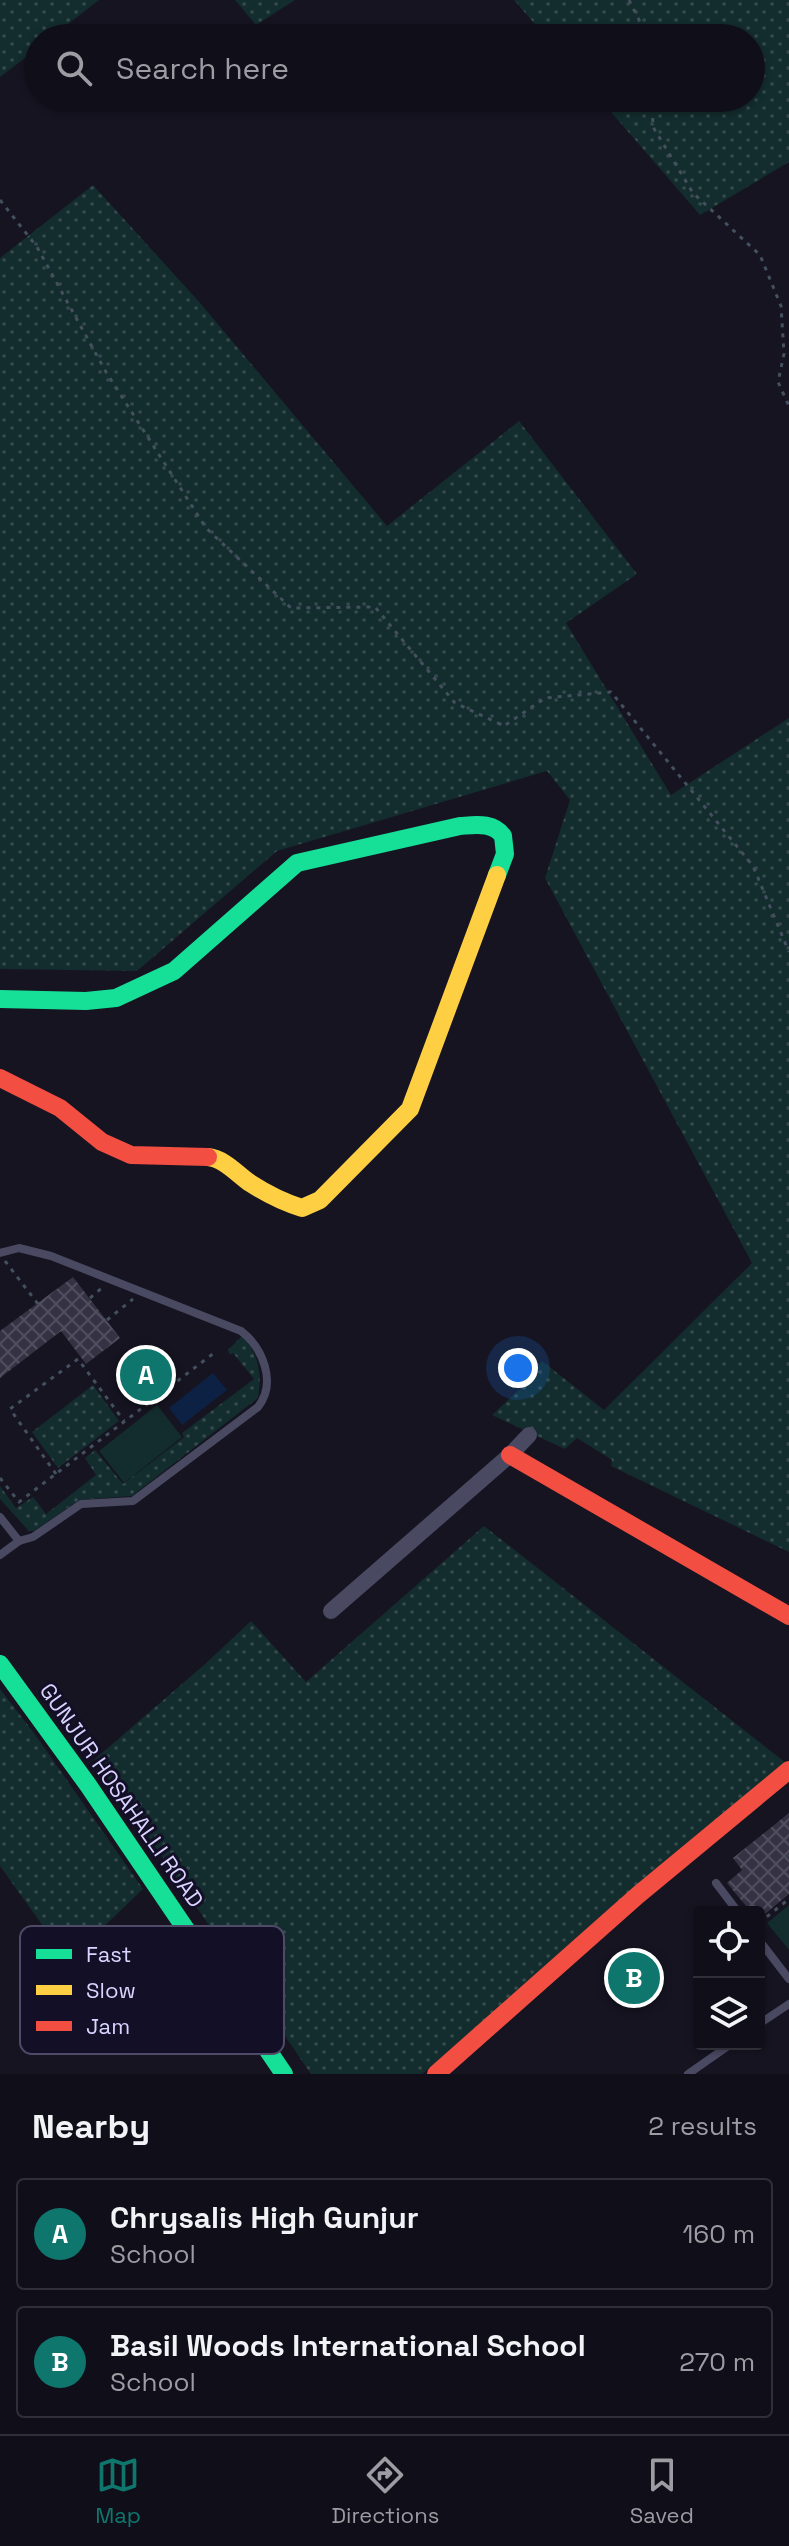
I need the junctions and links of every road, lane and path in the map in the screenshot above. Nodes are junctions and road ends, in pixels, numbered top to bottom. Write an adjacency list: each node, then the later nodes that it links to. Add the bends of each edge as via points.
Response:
1 (629, 0): 2 (path)
2 (641, 24)
3 (652, 112): 5 (path, via 653,127 693,193 760,255 781,306 784,354 778,382)
4 (0, 200): 6 (path, via 37,247 106,372 206,528 291,608 375,607 455,703 504,726 545,698 611,692 753,866)
5 (789, 406)
6 (789, 952)
7 (0, 999): 8 (street, via 101,1000 148,985 174,971 297,863 460,826 486,824 506,841 416,1098 320,1200 302,1208 278,1200 218,1158 131,1155 102,1142 60,1108)
8 (0, 1078)
9 (0, 1254): 10 (lane, via 19,1248 40,1252); 11 (path)
10 (142, 1292): 12 (path); 20 (lane, via 252,1340 265,1365 265,1395 133,1501 81,1504)
11 (38, 1304)
12 (107, 1320)
13 (214, 1353): 14 (path)
14 (125, 1421): 17 (path); 17 (path, via 78,1359 10,1409)
15 (529, 1435): 16 (street)
16 (510, 1455): 22 (street); 23 (street)
17 (56, 1474): 18 (path, via 19,1502)
18 (0, 1479)
19 (0, 1517): 20 (lane)
20 (19, 1541): 21 (lane)
21 (0, 1555)
22 (331, 1611)
23 (789, 1616)
24 (0, 1664): 30 (street, GUNJUR HOSAHALLI ROAD)
25 (789, 1770): 38 (street)
26 (716, 1883): 28 (lane)
27 (789, 1899): 29 (path)
28 (733, 1906)
29 (765, 1918)
30 (184, 1926)
31 (765, 1948): 32 (lane)
32 (789, 1979)
33 (789, 2004): 34 (lane)
34 (765, 2020)
35 (722, 2050): 39 (lane)
36 (270, 2054): 37 (street, GUNJUR HOSAHALLI ROAD)
37 (284, 2074)
38 (436, 2074)
39 (688, 2074)

